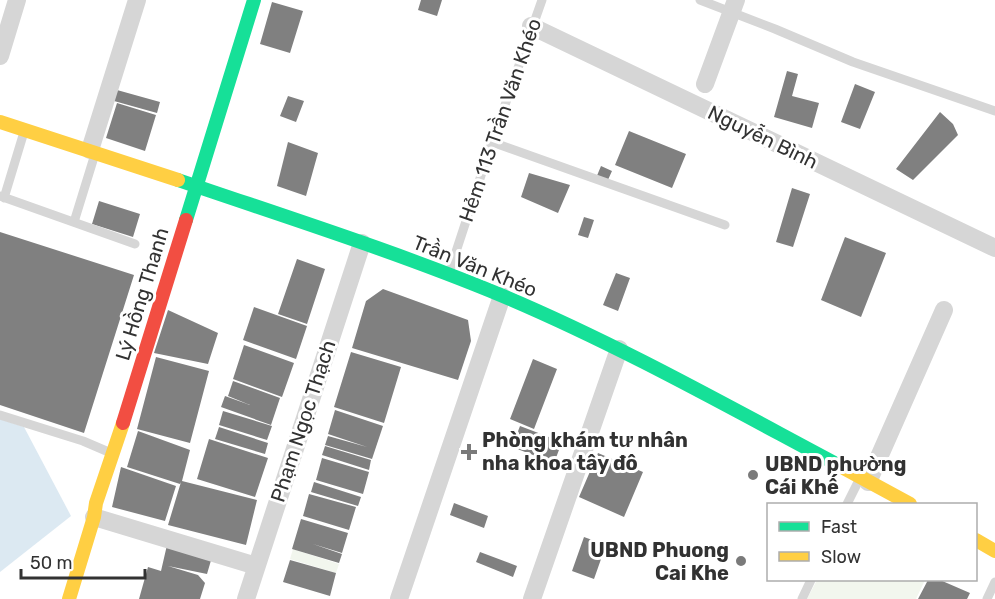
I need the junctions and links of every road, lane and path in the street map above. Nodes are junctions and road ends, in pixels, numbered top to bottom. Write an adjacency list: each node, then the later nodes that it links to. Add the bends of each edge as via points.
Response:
1 (17, 0): 8 (street)
2 (137, 0): 15 (street)
3 (254, 0): 16 (street, Lý Hồng Thanh)
4 (542, 0): 7 (lane, Hẻm 113 Trần Văn Khéo)
5 (700, 0): 6 (lane)
6 (734, 6): 9 (street); 11 (lane, via 853,62)
7 (531, 26): 10 (street, Nguyễn Bình); 14 (lane, Hẻm 113 Trần Văn Khéo)
8 (0, 56)
9 (705, 84): 10 (lane)
10 (698, 105): 22 (street, Nguyễn Bình)
11 (995, 111)
12 (0, 122): 13 (street, Trần Văn Khéo)
13 (25, 130): 15 (street, Trần Văn Khéo); 17 (lane)
14 (492, 142): 19 (lane); 23 (lane, Hẻm 113 Trần Văn Khéo)
15 (93, 151): 16 (street, Trần Văn Khéo); 18 (lane)
16 (195, 187): 20 (street, Trần Văn Khéo); 28 (street, Lý Hồng Thanh)
17 (2, 197): 18 (lane)
18 (74, 222): 21 (lane)
19 (725, 225)
20 (362, 243): 23 (street, Trần Văn Khéo); 35 (street, Phạm Ngọc Thạch)
21 (135, 244)
22 (995, 248)
23 (448, 275): 24 (street, Trần Văn Khéo)
24 (502, 296): 26 (street, Trần Văn Khéo); 40 (street)
25 (944, 310): 29 (street)
26 (619, 349): 29 (street, Trần Văn Khéo); 41 (street)
27 (0, 415): 28 (lane)
28 (114, 453): 32 (street, Lý Hồng Thanh)
29 (864, 479): 30 (lane); 31 (street, Trần Văn Khéo)
30 (848, 503)
31 (908, 503)
32 (94, 517): 35 (street); 38 (street, Lý Hồng Thanh)
33 (977, 541): 34 (street)
34 (995, 551)
35 (256, 566): 39 (street, Phạm Ngọc Thạch)
36 (810, 581): 42 (lane)
37 (995, 582): 43 (lane)
38 (69, 599)
39 (246, 599)
40 (399, 599)
41 (532, 599)
42 (802, 599)
43 (987, 599)

